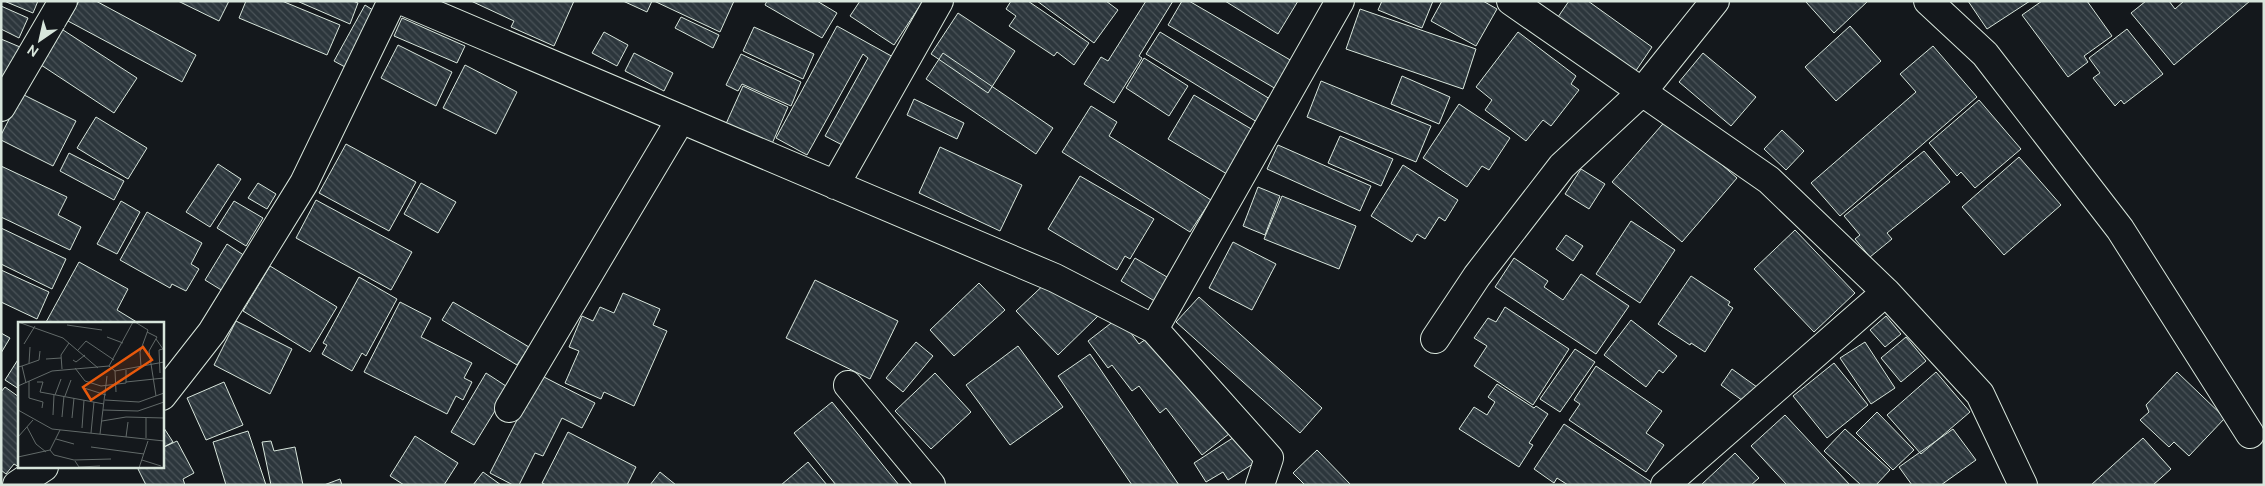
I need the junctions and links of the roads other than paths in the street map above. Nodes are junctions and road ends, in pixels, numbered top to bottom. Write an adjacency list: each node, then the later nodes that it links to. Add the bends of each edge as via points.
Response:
1 (63, 1): 10 (street)
2 (392, 1): 17 (street, via 304,183 212,332)
3 (939, 1): 12 (street)
4 (1340, 1): 14 (street)
5 (1511, 1): 9 (street)
6 (1715, 1): 9 (street)
7 (1928, 1): 19 (street, via 1985,54 2120,229)
8 (418, 4): 11 (street)
9 (1642, 92): 13 (street, via 1769,180); 15 (street, via 1562,166 1477,276)
10 (1, 106)
11 (681, 119): 12 (street); 18 (street)
12 (835, 185): 14 (street, via 1055,278)
13 (1886, 292): 24 (street); 25 (street, via 1980,394)
14 (1154, 329): 23 (street, via 1269,458)
15 (1435, 339)
16 (848, 385): 22 (street)
17 (164, 393)
18 (509, 408)
19 (2250, 434)
20 (43, 468): 21 (street)
21 (18, 485)
22 (931, 485)
23 (1260, 485)
24 (1665, 485)
25 (2023, 485)

